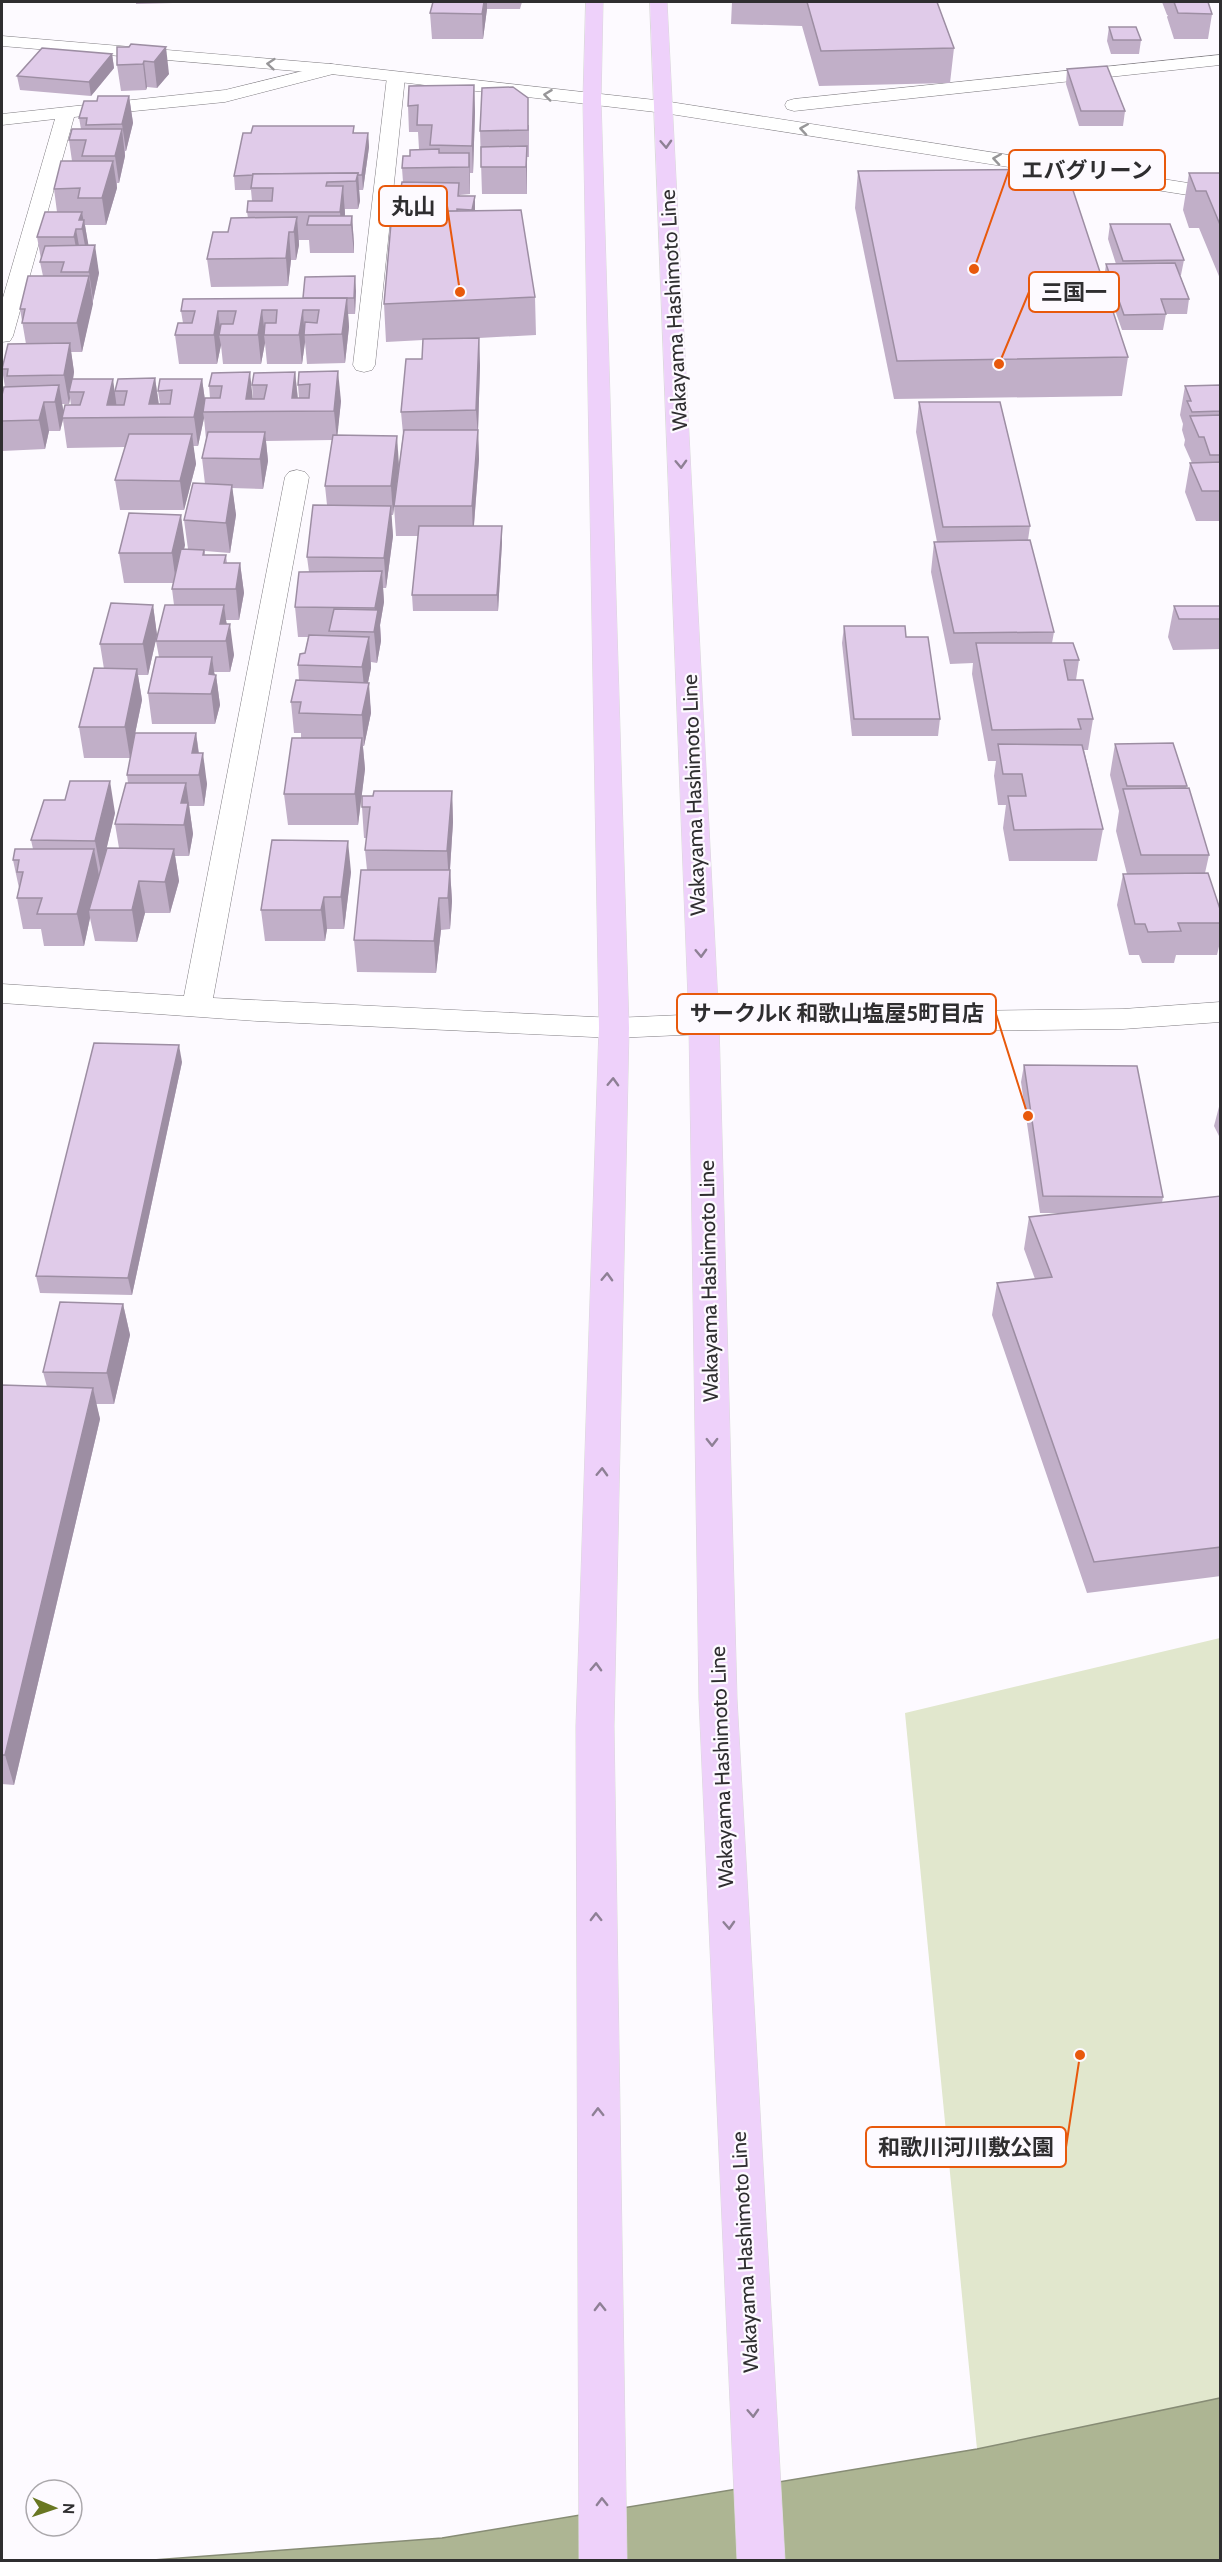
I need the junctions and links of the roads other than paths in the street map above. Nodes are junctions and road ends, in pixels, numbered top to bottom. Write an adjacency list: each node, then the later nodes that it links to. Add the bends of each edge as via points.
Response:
1 (594, 2): 8 (main road)
2 (658, 2): 9 (main road, Wakayama Hashimoto Line)
3 (2, 26): 8 (street, via 339,54)
4 (2, 41): 6 (street, one-way to 4)
5 (1221, 60): 11 (street)
6 (331, 69): 7 (street); 12 (street, via 225,96)
7 (396, 77): 8 (street, one-way to 7); 17 (street)
8 (600, 88): 9 (street); 23 (main road)
9 (662, 93): 15 (street, one-way to 9); 22 (main road, Wakayama Hashimoto Line, one-way to 22)
10 (772, 102): 11 (street)
11 (794, 105): 13 (street)
12 (66, 112): 14 (street); 16 (street)
13 (866, 116)
14 (2, 119)
15 (1221, 194)
16 (2, 336)
17 (364, 364)
18 (297, 477): 20 (street)
19 (2, 994): 20 (street)
20 (197, 1007): 23 (street)
21 (1221, 1012): 22 (street, via 1123,1019)
22 (704, 1024): 23 (street); 25 (main road, Wakayama Hashimoto Line, one-way to 25, via 718,1699)
23 (614, 1028): 24 (main road, one-way to 23, via 595,1726)
24 (603, 2560)
25 (761, 2560)

